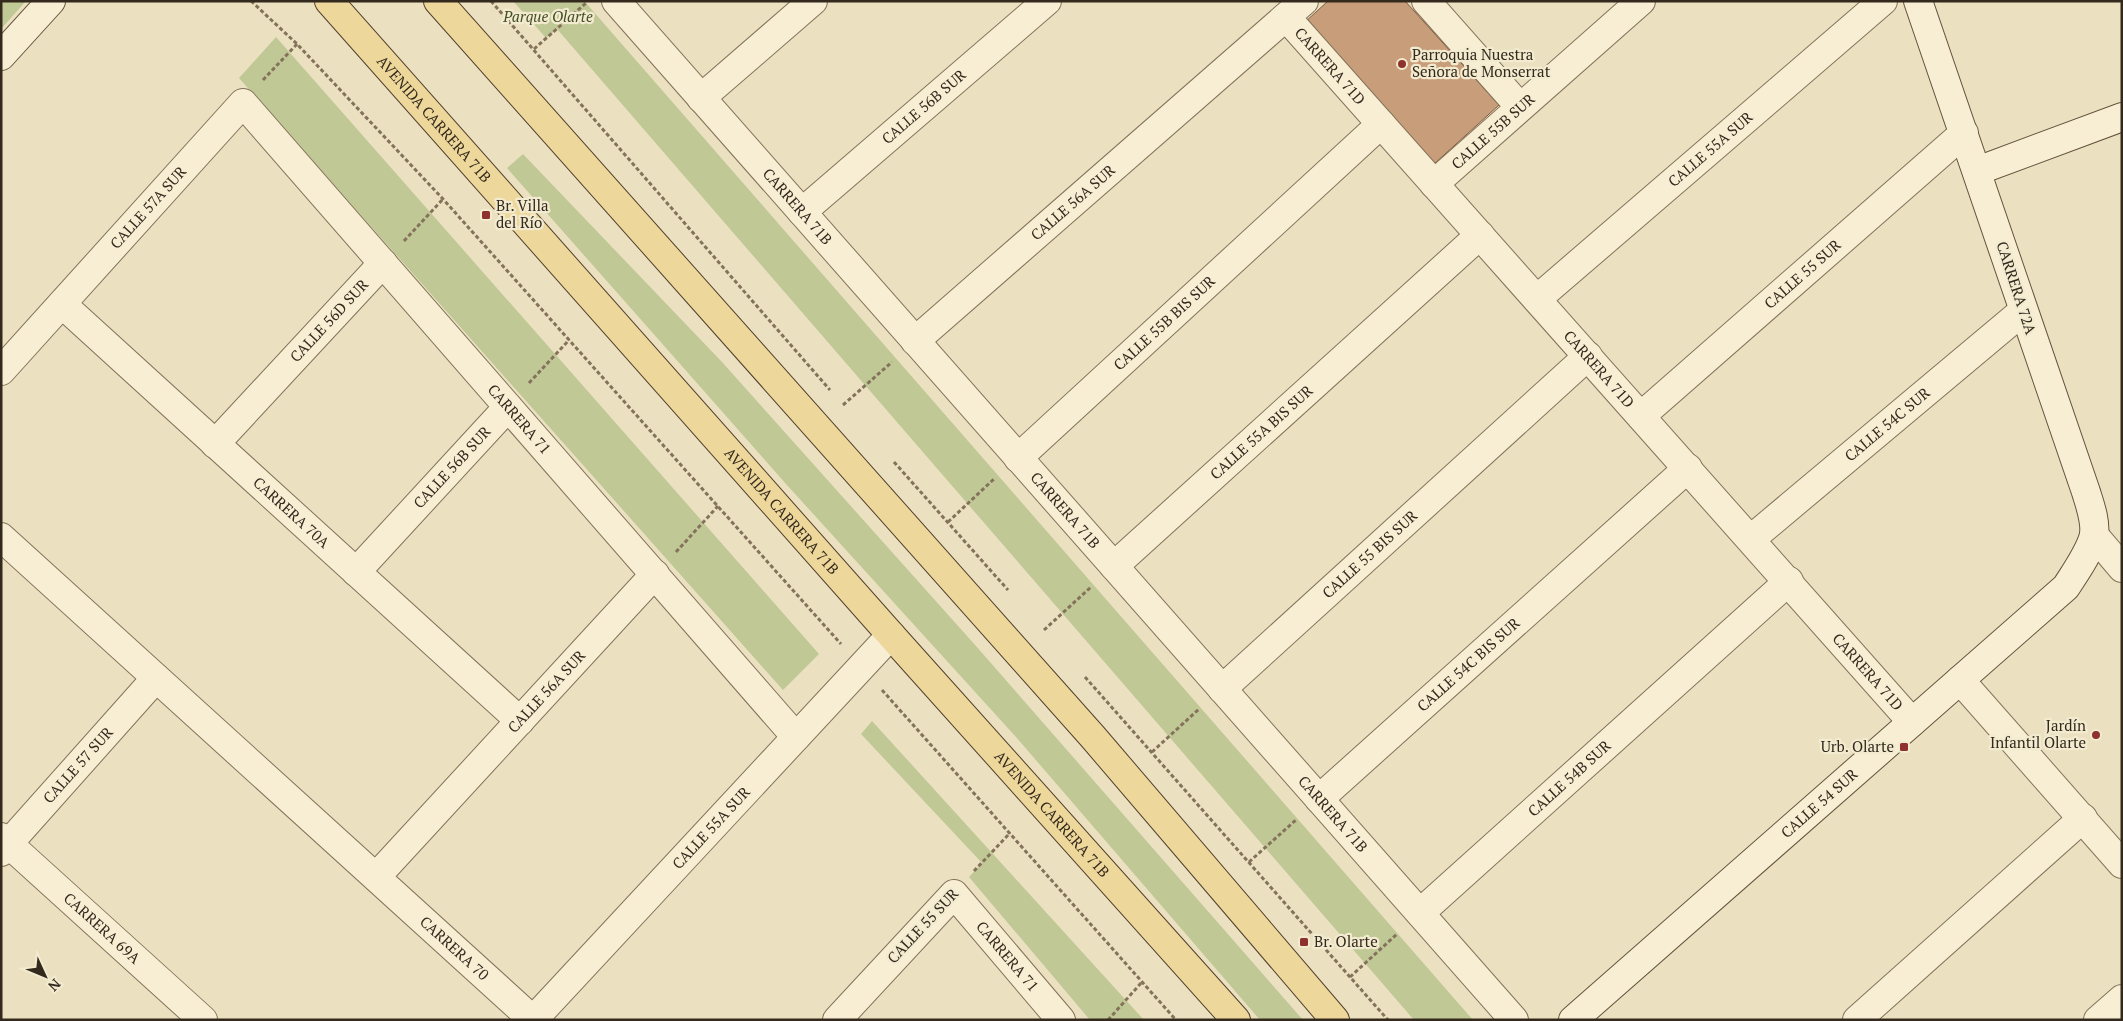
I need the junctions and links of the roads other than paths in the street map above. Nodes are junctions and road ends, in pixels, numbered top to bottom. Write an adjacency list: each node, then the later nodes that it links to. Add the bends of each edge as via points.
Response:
1 (51, 1): 12 (street)
2 (328, 1): 43 (main road, AVENIDA CARRERA 71B)
3 (438, 1): 63 (main road, via 1092,737)
4 (616, 1): 13 (street, CARRERA 71B)
5 (813, 1): 13 (street)
6 (1047, 1): 21 (street, CALLE 56B SUR)
7 (1426, 1): 15 (street)
8 (1641, 1): 15 (street, CALLE 55B SUR)
9 (1883, 1): 24 (street, CALLE 55A SUR)
10 (1922, 2): 18 (street, CARRERA 72A)
11 (1295, 9): 17 (street, CARRERA 71D); 27 (street, CALLE 56A SUR)
12 (1, 56)
13 (701, 98): 21 (street, CARRERA 71B)
14 (243, 103): 23 (street, CARRERA 71); 25 (street, CALLE 57A SUR)
15 (1520, 107): 20 (street, CALLE 55B SUR)
16 (2122, 117): 19 (street)
17 (1382, 124): 20 (street, CARRERA 71D); 33 (street, CALLE 55B BIS SUR)
18 (1964, 132): 19 (street, CARRERA 72A); 31 (street, CALLE 55 SUR)
19 (1977, 171): 26 (street, CARRERA 72A)
20 (1434, 184): 22 (street, CARRERA 71D)
21 (802, 212): 27 (street, CARRERA 71B)
22 (1480, 235): 24 (street, CARRERA 71D); 38 (street, CALLE 55A BIS SUR)
23 (383, 264): 30 (street, CARRERA 71); 32 (street, CALLE 56D SUR)
24 (1537, 299): 28 (street, CARRERA 71D)
25 (62, 304): 29 (street, CALLE 57A SUR); 32 (street, CARRERA 70A)
26 (2023, 311): 35 (street, CARRERA 72A, via 2086,492); 37 (street, CALLE 54C SUR)
27 (915, 341): 33 (street, CARRERA 71B)
28 (1588, 356): 31 (street, CARRERA 71D); 46 (street, CALLE 55 BIS SUR)
29 (1, 371)
30 (508, 406): 40 (street, CALLE 56B SUR); 41 (street, CARRERA 71)
31 (1641, 416): 34 (street, CARRERA 71D)
32 (215, 444): 40 (street, CARRERA 70A)
33 (1018, 458): 38 (street, CARRERA 71B)
34 (1688, 468): 37 (street, CARRERA 71D); 50 (street, CALLE 54C BIS SUR)
35 (2094, 535): 39 (street); 45 (street, CALLE 54 SUR, via 2066,587)
36 (1, 537): 44 (street)
37 (1751, 539): 42 (street, CARRERA 71D)
38 (1114, 566): 46 (street, CARRERA 71B)
39 (2122, 568)
40 (356, 572): 47 (street, CARRERA 70A)
41 (655, 574): 47 (street, CALLE 56A SUR); 49 (street, CARRERA 71)
42 (1788, 581): 48 (street, CARRERA 71D); 56 (street, CALLE 54B SUR)
43 (891, 635): 49 (street, CALLE 55A SUR); 62 (main road, AVENIDA CARRERA 71B)
44 (156, 678): 52 (street, CALLE 57 SUR); 54 (street)
45 (1960, 680): 48 (street, CALLE 54 SUR); 51 (street)
46 (1222, 689): 50 (street, CARRERA 71B)
47 (520, 721): 54 (street, CALLE 56A SUR)
48 (1912, 722): 65 (street, CALLE 54 SUR)
49 (796, 737): 59 (street, CALLE 55A SUR)
50 (1319, 799): 56 (street, CARRERA 71B)
51 (2083, 818): 53 (street); 66 (street)
52 (4, 844): 58 (street, CARRERA 69A)
53 (2122, 864)
54 (376, 877): 59 (street, CARRERA 70)
55 (954, 894): 60 (street, CALLE 55 SUR); 61 (street, CARRERA 71)
56 (1420, 913): 64 (street, CARRERA 71B)
57 (2122, 999): 67 (street)
58 (202, 1020)
59 (533, 1020)
60 (837, 1020)
61 (1061, 1020)
62 (1236, 1020)
63 (1335, 1020)
64 (1514, 1020)
65 (1573, 1020)
66 (1857, 1020)
67 (2098, 1020)

